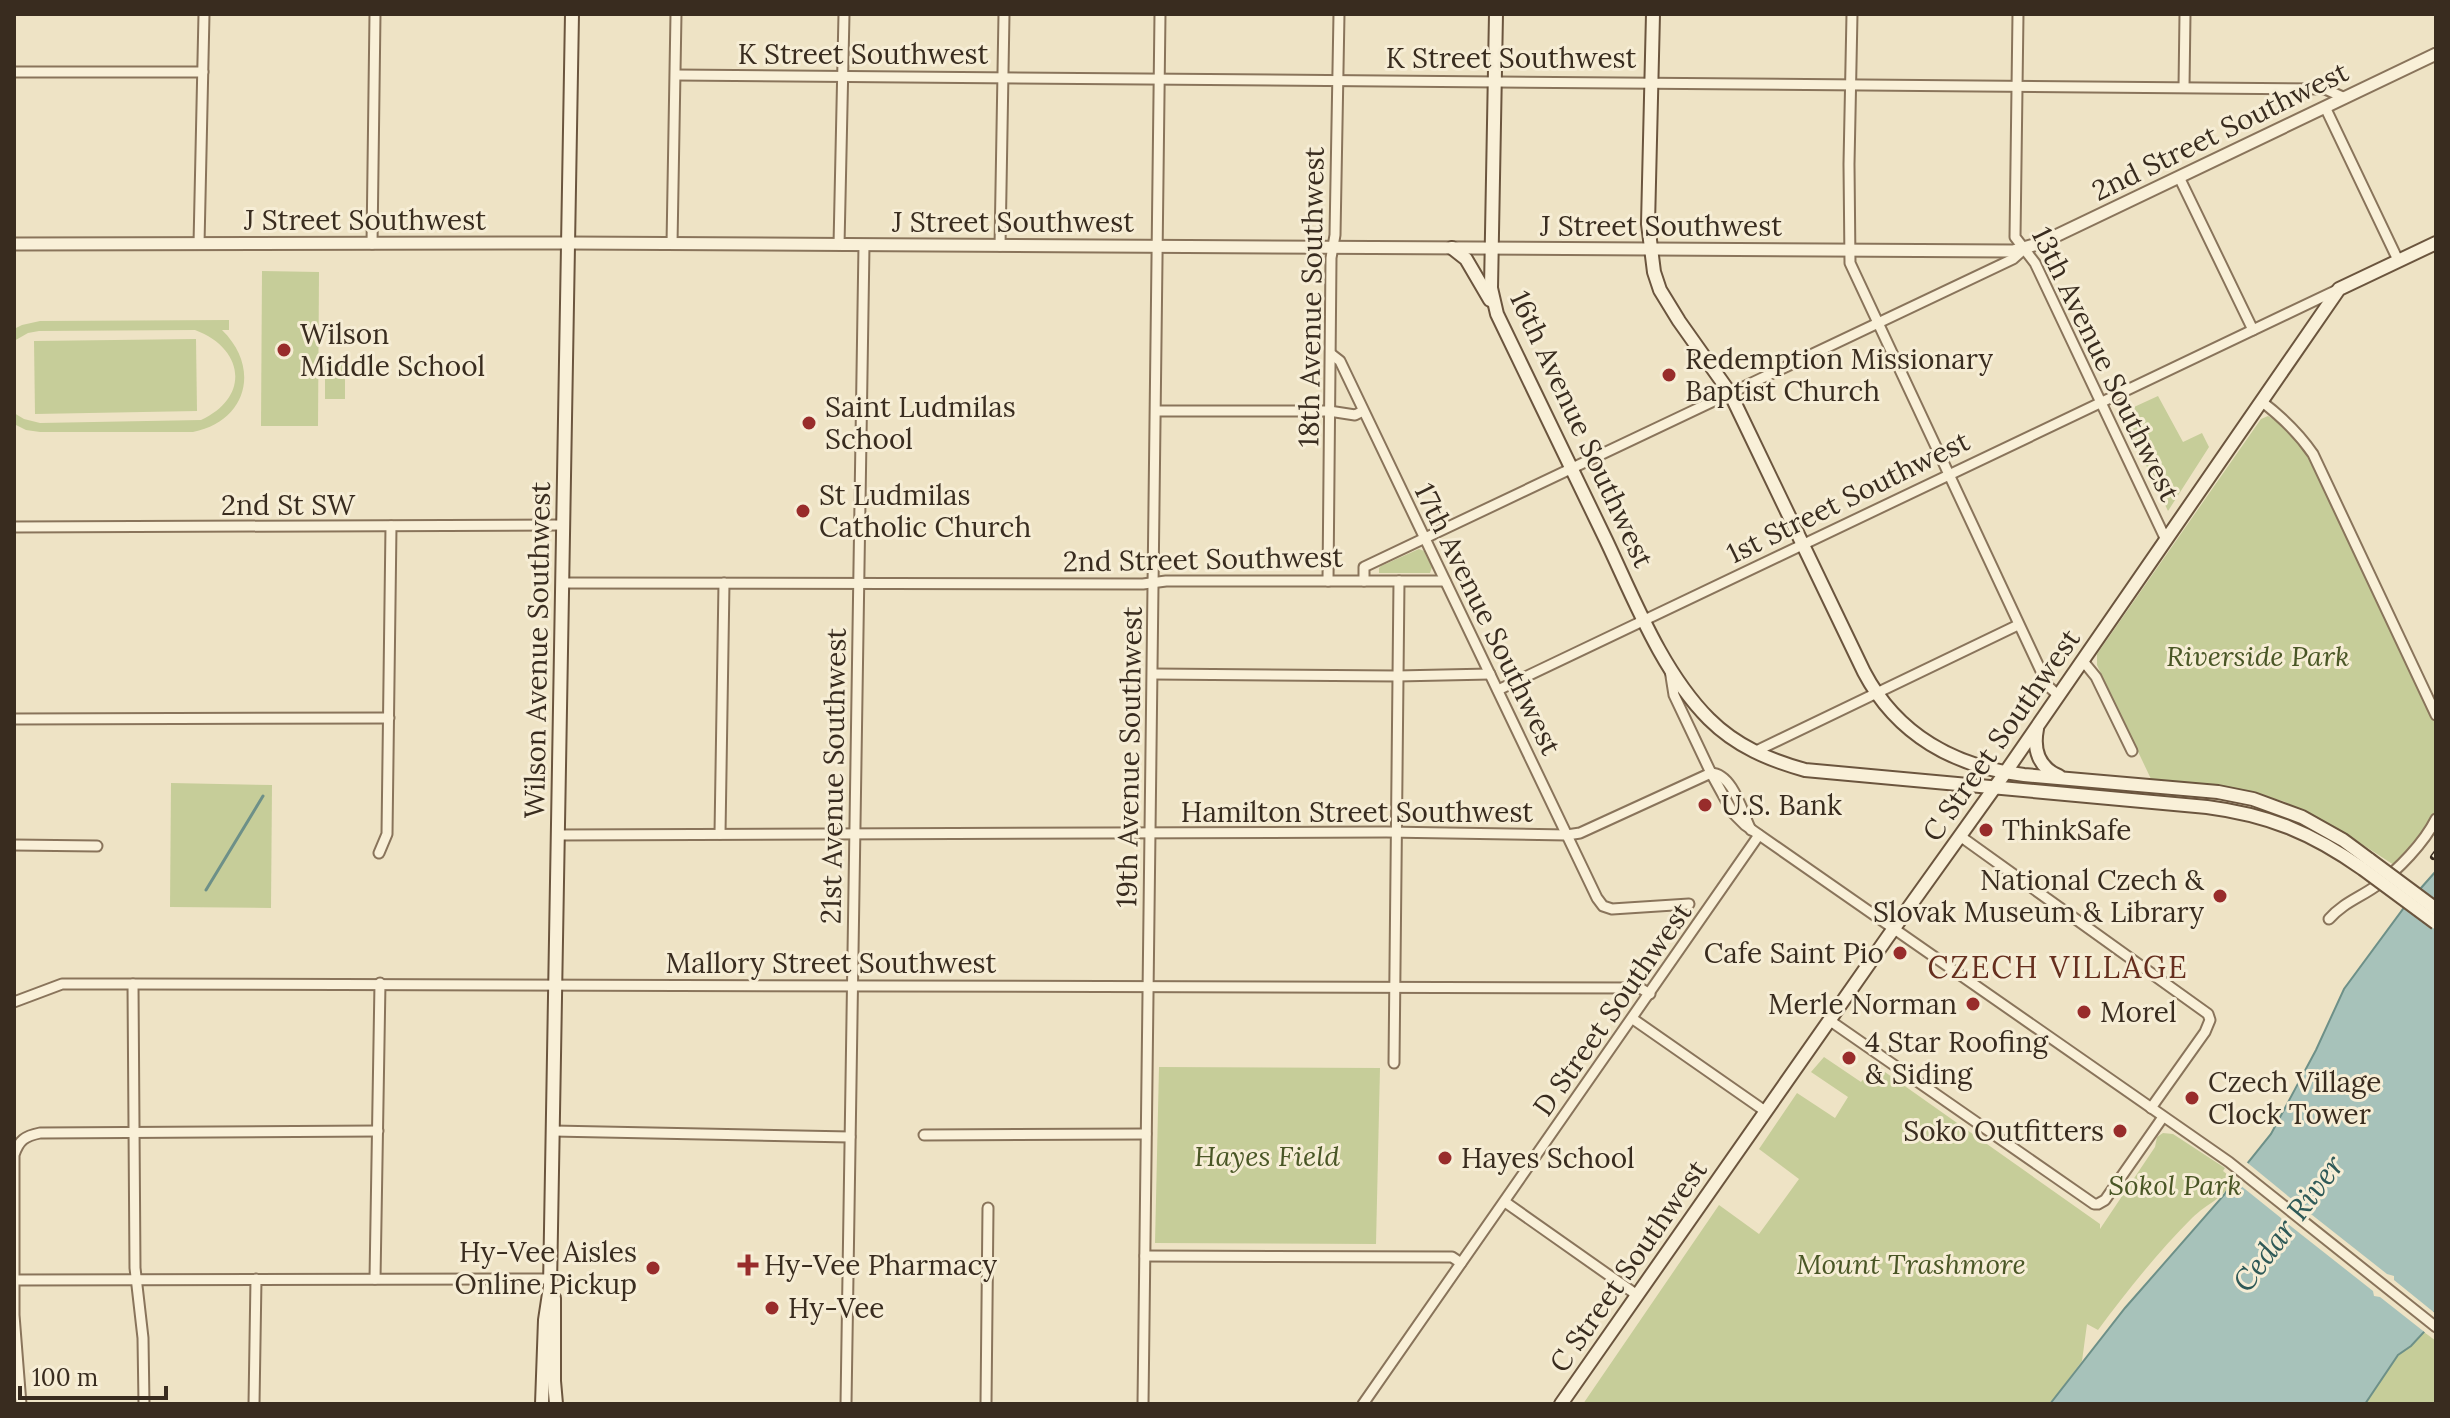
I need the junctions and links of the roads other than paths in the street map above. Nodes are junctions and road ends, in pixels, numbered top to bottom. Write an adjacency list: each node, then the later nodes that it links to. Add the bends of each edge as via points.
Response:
1 (204, 14): 16 (street)
2 (375, 14): 34 (street)
3 (572, 14): 30 (main road, Wilson Avenue Southwest)
4 (676, 14): 17 (street)
5 (844, 14): 18 (street)
6 (1004, 14): 19 (street)
7 (1160, 14): 20 (street, 19th Avenue Southwest)
8 (1339, 14): 21 (street, 18th Avenue Southwest)
9 (1496, 14): 22 (main road, 16th Avenue Southwest)
10 (1653, 14): 23 (main road)
11 (1852, 14): 24 (street)
12 (2018, 14): 25 (street, 13th Avenue Southwest)
13 (2185, 14): 26 (street)
14 (2436, 54): 27 (street, 2nd Street Southwest)
15 (14, 72): 16 (street)
16 (203, 72): 33 (street)
17 (676, 75): 18 (street, K Street Southwest); 35 (street)
18 (842, 76): 19 (street, K Street Southwest); 36 (street)
19 (1003, 77): 20 (street, K Street Southwest); 38 (street)
20 (1160, 79): 21 (street, K Street Southwest); 39 (street, 19th Avenue Southwest)
21 (1338, 79): 22 (street, K Street Southwest); 40 (street, 18th Avenue Southwest)
22 (1495, 80): 23 (street, K Street Southwest); 42 (main road, 16th Avenue Southwest)
23 (1651, 81): 24 (street, K Street Southwest); 43 (main road)
24 (1850, 83): 25 (street, K Street Southwest); 45 (street)
25 (2017, 86): 26 (street, K Street Southwest); 44 (street, 13th Avenue Southwest)
26 (2184, 87): 27 (street, K Street Southwest, via 2325,89)
27 (2345, 98): 28 (street, 2nd Street Southwest)
28 (2325, 107): 29 (street, 2nd Street Southwest); 46 (street)
29 (2179, 177): 44 (street, 2nd Street Southwest); 50 (street)
30 (568, 243): 34 (street, J Street Southwest); 35 (street, J Street Southwest); 60 (main road, Wilson Avenue Southwest)
31 (2436, 243): 46 (main road, 1st Street Southwest)
32 (14, 244): 33 (street, J Street Southwest)
33 (199, 244): 34 (street, J Street Southwest)
34 (372, 244)
35 (672, 244): 36 (street, J Street Southwest)
36 (839, 245): 37 (street, J Street Southwest)
37 (864, 245): 38 (street, J Street Southwest); 72 (street, 21st Avenue Southwest)
38 (1000, 246): 39 (street, J Street Southwest)
39 (1158, 247): 40 (street, J Street Southwest); 55 (street, 19th Avenue Southwest)
40 (1333, 248): 41 (street, J Street Southwest); 51 (street, 18th Avenue Southwest)
41 (1452, 248): 42 (street, J Street Southwest); 48 (main road, via 1470,265)
42 (1491, 249): 43 (street, J Street Southwest); 48 (main road, 16th Avenue Southwest)
43 (1650, 249): 45 (street, J Street Southwest); 52 (main road, via 1660,290)
44 (2018, 250): 45 (street, J Street Southwest); 49 (street, 2nd Street Southwest, via 2013,259); 54 (street, 13th Avenue Southwest, via 2035,263)
45 (1848, 251): 49 (street)
46 (2398, 260): 47 (main road, 1st Street Southwest)
47 (2339, 289): 50 (street, 1st Street Southwest); 53 (main road, C Street Southwest)
48 (1497, 314): 58 (main road, 16th Avenue Southwest)
49 (1876, 323): 52 (street, 2nd Street Southwest); 59 (street)
50 (2253, 330): 54 (street, 1st Street Southwest)
51 (1331, 354): 56 (street, 18th Avenue Southwest); 57 (street, 17th Avenue Southwest, via 1340,361)
52 (1730, 393): 58 (street, 2nd Street Southwest); 65 (main road)
53 (2261, 401): 64 (main road, C Street Southwest); 84 (street, via 2286,420 2313,454)
54 (2101, 402): 59 (street, 1st Street Southwest); 64 (street, 13th Avenue Southwest)
55 (1157, 411): 56 (street); 73 (street, 19th Avenue Southwest)
56 (1329, 411): 57 (street); 66 (street, 18th Avenue Southwest)
57 (1363, 411): 63 (street, 17th Avenue Southwest)
58 (1572, 467): 63 (street, 2nd Street Southwest); 74 (main road, 16th Avenue Southwest)
59 (1948, 476): 65 (street, 1st Street Southwest); 75 (street)
60 (563, 525): 61 (street, 2nd St SW); 70 (main road, Wilson Avenue Southwest)
61 (391, 526): 62 (street, 2nd St SW); 85 (street)
62 (14, 527)
63 (1425, 538): 67 (street, 2nd Street Southwest, via 1364,567); 69 (street, 17th Avenue Southwest)
64 (2166, 540): 76 (main road, C Street Southwest)
65 (1803, 546): 74 (street, 1st Street Southwest); 82 (main road)
66 (1328, 581): 67 (street, 2nd Street Southwest); 73 (street, 2nd Street Southwest)
67 (1364, 581): 68 (street, 2nd Street Southwest)
68 (1399, 581): 69 (street, 2nd Street Southwest); 80 (street)
69 (1445, 581): 79 (street, 17th Avenue Southwest)
70 (562, 583): 71 (street, 2nd Street Southwest); 100 (main road, Wilson Avenue Southwest)
71 (724, 583): 72 (street, 2nd Street Southwest); 97 (street)
72 (859, 583): 73 (street, 2nd Street Southwest); 98 (street, 21st Avenue Southwest)
73 (1154, 583): 78 (street, 19th Avenue Southwest)
74 (1644, 621): 77 (main road, 16th Avenue Southwest); 81 (street, 1st Street Southwest)
75 (2018, 625): 82 (street); 83 (street, via 2048,686)
76 (2083, 661): 83 (main road, C Street Southwest); 88 (street)
77 (1669, 666): 89 (main road, 16th Avenue Southwest, via 1708,718); 90 (street, via 1674,695)
78 (1153, 674): 80 (street); 99 (street, 19th Avenue Southwest)
79 (1490, 674): 80 (street); 81 (street, 17th Avenue Southwest)
80 (1397, 676): 95 (street)
81 (1498, 690): 101 (street, 17th Avenue Southwest)
82 (1876, 694): 89 (street); 91 (main road, via 1907,729 1934,748)
83 (2059, 696): 87 (main road, C Street Southwest)
84 (2436, 715)
85 (389, 718): 86 (street); 105 (street, via 387,834)
86 (14, 719)
87 (2038, 726): 91 (main road, C Street Southwest); 92 (main road, via 2041,764)
88 (2132, 751)
89 (1754, 752): 93 (main road, 16th Avenue Southwest, via 1823,773)
90 (1711, 773): 96 (street, via 1733,813); 101 (street, Hamilton Street Southwest)
91 (2005, 773): 92 (main road); 93 (main road, C Street Southwest)
92 (2068, 779): 106 (main road, via 2253,799 2316,824)
93 (1995, 787): 102 (main road, C Street Southwest); 106 (main road, 16th Avenue Southwest, via 2247,813 2283,824)
94 (2436, 819): 109 (street, via 2427,837 2383,880)
95 (1396, 832): 99 (street, Hamilton Street Southwest); 101 (street, Hamilton Street Southwest); 117 (street)
96 (1755, 832): 111 (street); 118 (street, D Street Southwest)
97 (720, 834): 98 (street, Hamilton Street Southwest); 100 (street, Hamilton Street Southwest)
98 (854, 834): 99 (street, Hamilton Street Southwest); 114 (street, 21st Avenue Southwest)
99 (1151, 834): 116 (street, 19th Avenue Southwest)
100 (558, 835): 115 (main road, Wilson Avenue Southwest)
101 (1567, 835): 107 (street, 17th Avenue Southwest, via 1603,906)
102 (1960, 836): 111 (main road, C Street Southwest); 123 (street, via 2208,1014 2205,1032)
103 (14, 845): 104 (street)
104 (97, 846)
105 (379, 853)
106 (2367, 865): 108 (main road, bridge); 110 (main road, bridge)
107 (1689, 904)
108 (2436, 909)
109 (2329, 919)
110 (2436, 923)
111 (1893, 928): 121 (main road, C Street Southwest); 123 (street)
112 (380, 983): 113 (street, Mallory Street Southwest); 115 (street, Mallory Street Southwest); 126 (street)
113 (133, 984): 119 (street, Mallory Street Southwest, via 62,984); 128 (street)
114 (852, 984): 115 (street, Mallory Street Southwest); 116 (street, Mallory Street Southwest); 131 (street, 21st Avenue Southwest)
115 (555, 985): 127 (main road, Wilson Avenue Southwest)
116 (1149, 986): 117 (street, Mallory Street Southwest); 129 (street, 19th Avenue Southwest)
117 (1396, 988): 118 (street, Mallory Street Southwest, via 1640,988); 122 (street)
118 (1650, 994): 120 (street, D Street Southwest)
119 (14, 1002)
120 (1633, 1019): 124 (street); 132 (street, D Street Southwest)
121 (1829, 1020): 124 (main road, C Street Southwest); 125 (street, via 2092,1203 2105,1200)
122 (1394, 1063)
123 (2151, 1108): 125 (street)
124 (1765, 1111): 142 (main road, C Street Southwest)
125 (2163, 1117): 143 (street, via 2229,1162)
126 (378, 1131): 128 (street); 138 (street)
127 (553, 1131): 131 (street); 141 (main road, Wilson Avenue Southwest)
128 (134, 1132): 133 (street, via 26,1135 14,1155); 140 (street)
129 (1146, 1134): 130 (street); 135 (street, 19th Avenue Southwest)
130 (924, 1135)
131 (850, 1137): 149 (street, 21st Avenue Southwest)
132 (1505, 1202): 136 (street, D Street Southwest); 142 (street)
133 (14, 1206): 139 (street)
134 (988, 1208): 150 (street)
135 (1145, 1256): 136 (street, via 1452,1257); 151 (street, 19th Avenue Southwest)
136 (1461, 1263): 152 (street, D Street Southwest)
137 (256, 1279): 138 (street); 140 (street); 146 (street)
138 (375, 1279): 141 (street)
139 (14, 1280): 140 (street); 144 (street)
140 (135, 1280): 145 (street)
141 (550, 1283): 147 (main road, Wilson Avenue Southwest); 148 (main road, Wilson Avenue Southwest)
142 (1637, 1295): 153 (main road, C Street Southwest)
143 (2436, 1327)
144 (21, 1404)
145 (144, 1404)
146 (254, 1404)
147 (542, 1404)
148 (556, 1404)
149 (846, 1404)
150 (986, 1404)
151 (1143, 1404)
152 (1363, 1404)
153 (1561, 1404)

